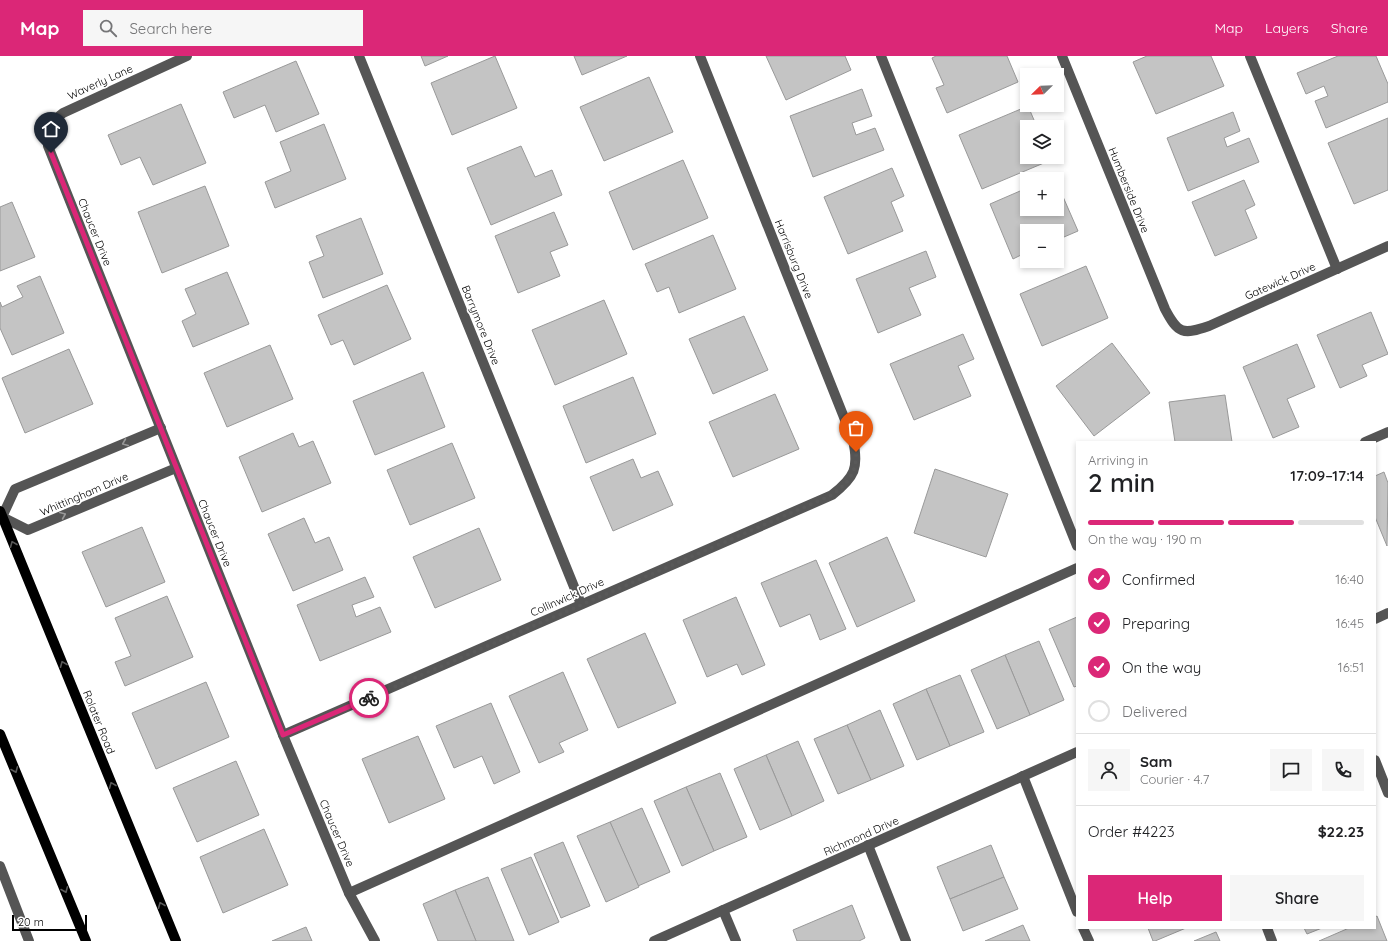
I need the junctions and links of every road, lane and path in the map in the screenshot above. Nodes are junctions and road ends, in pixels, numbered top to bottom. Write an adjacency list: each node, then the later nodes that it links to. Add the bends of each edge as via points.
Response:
1 (187, 56): 7 (street, Waverly Lane, via 68,109 56,118)
2 (359, 56): 19 (street, Barrymore Drive)
3 (700, 56): 15 (street, Harrisburg Drive, via 853,440 856,462)
4 (881, 56): 17 (street)
5 (1062, 56): 10 (street, Humberside Drive, via 1164,308)
6 (1250, 56): 9 (street)
7 (50, 128): 11 (street, Chaucer Drive, via 47,137 51,153)
8 (1388, 246): 9 (street, Gatewick Drive)
9 (1337, 269): 10 (street, Gatewick Drive, via 1209,326 1192,332)
10 (1180, 330)
11 (161, 428): 14 (street, Chaucer Drive); 16 (street, one-way to 16, via 16,488)
12 (1388, 432): 13 (street)
13 (1367, 441)
14 (176, 468): 16 (street, Whittingham Drive, one-way to 14, via 28,530); 23 (street, Chaucer Drive)
15 (854, 472): 19 (street, Collinwick Drive, via 832,495)
16 (1, 515): 37 (main road, Rolater Road, one-way to 16)
17 (1076, 544)
18 (1076, 568): 30 (street)
19 (581, 604): 23 (street, Collinwick Drive)
20 (1388, 613): 21 (street)
21 (1376, 619)
22 (0, 734): 36 (main road, one-way to 36)
23 (283, 735): 30 (street, Chaucer Drive)
24 (1076, 752): 26 (street, Richmond Drive)
25 (1376, 763): 27 (street)
26 (1023, 776): 28 (street, Richmond Drive); 31 (street)
27 (1388, 793)
28 (868, 845): 32 (street, Richmond Drive); 41 (street)
29 (0, 866): 35 (street)
30 (349, 894): 38 (street, Chaucer Drive)
31 (1076, 909)
32 (723, 910): 39 (street, Richmond Drive); 40 (street)
33 (1083, 929): 42 (street)
34 (1267, 929): 43 (street)
35 (29, 941)
36 (86, 941)
37 (176, 941)
38 (375, 941)
39 (654, 941)
40 (736, 941)
41 (906, 941)
42 (1088, 941)
43 (1272, 941)

